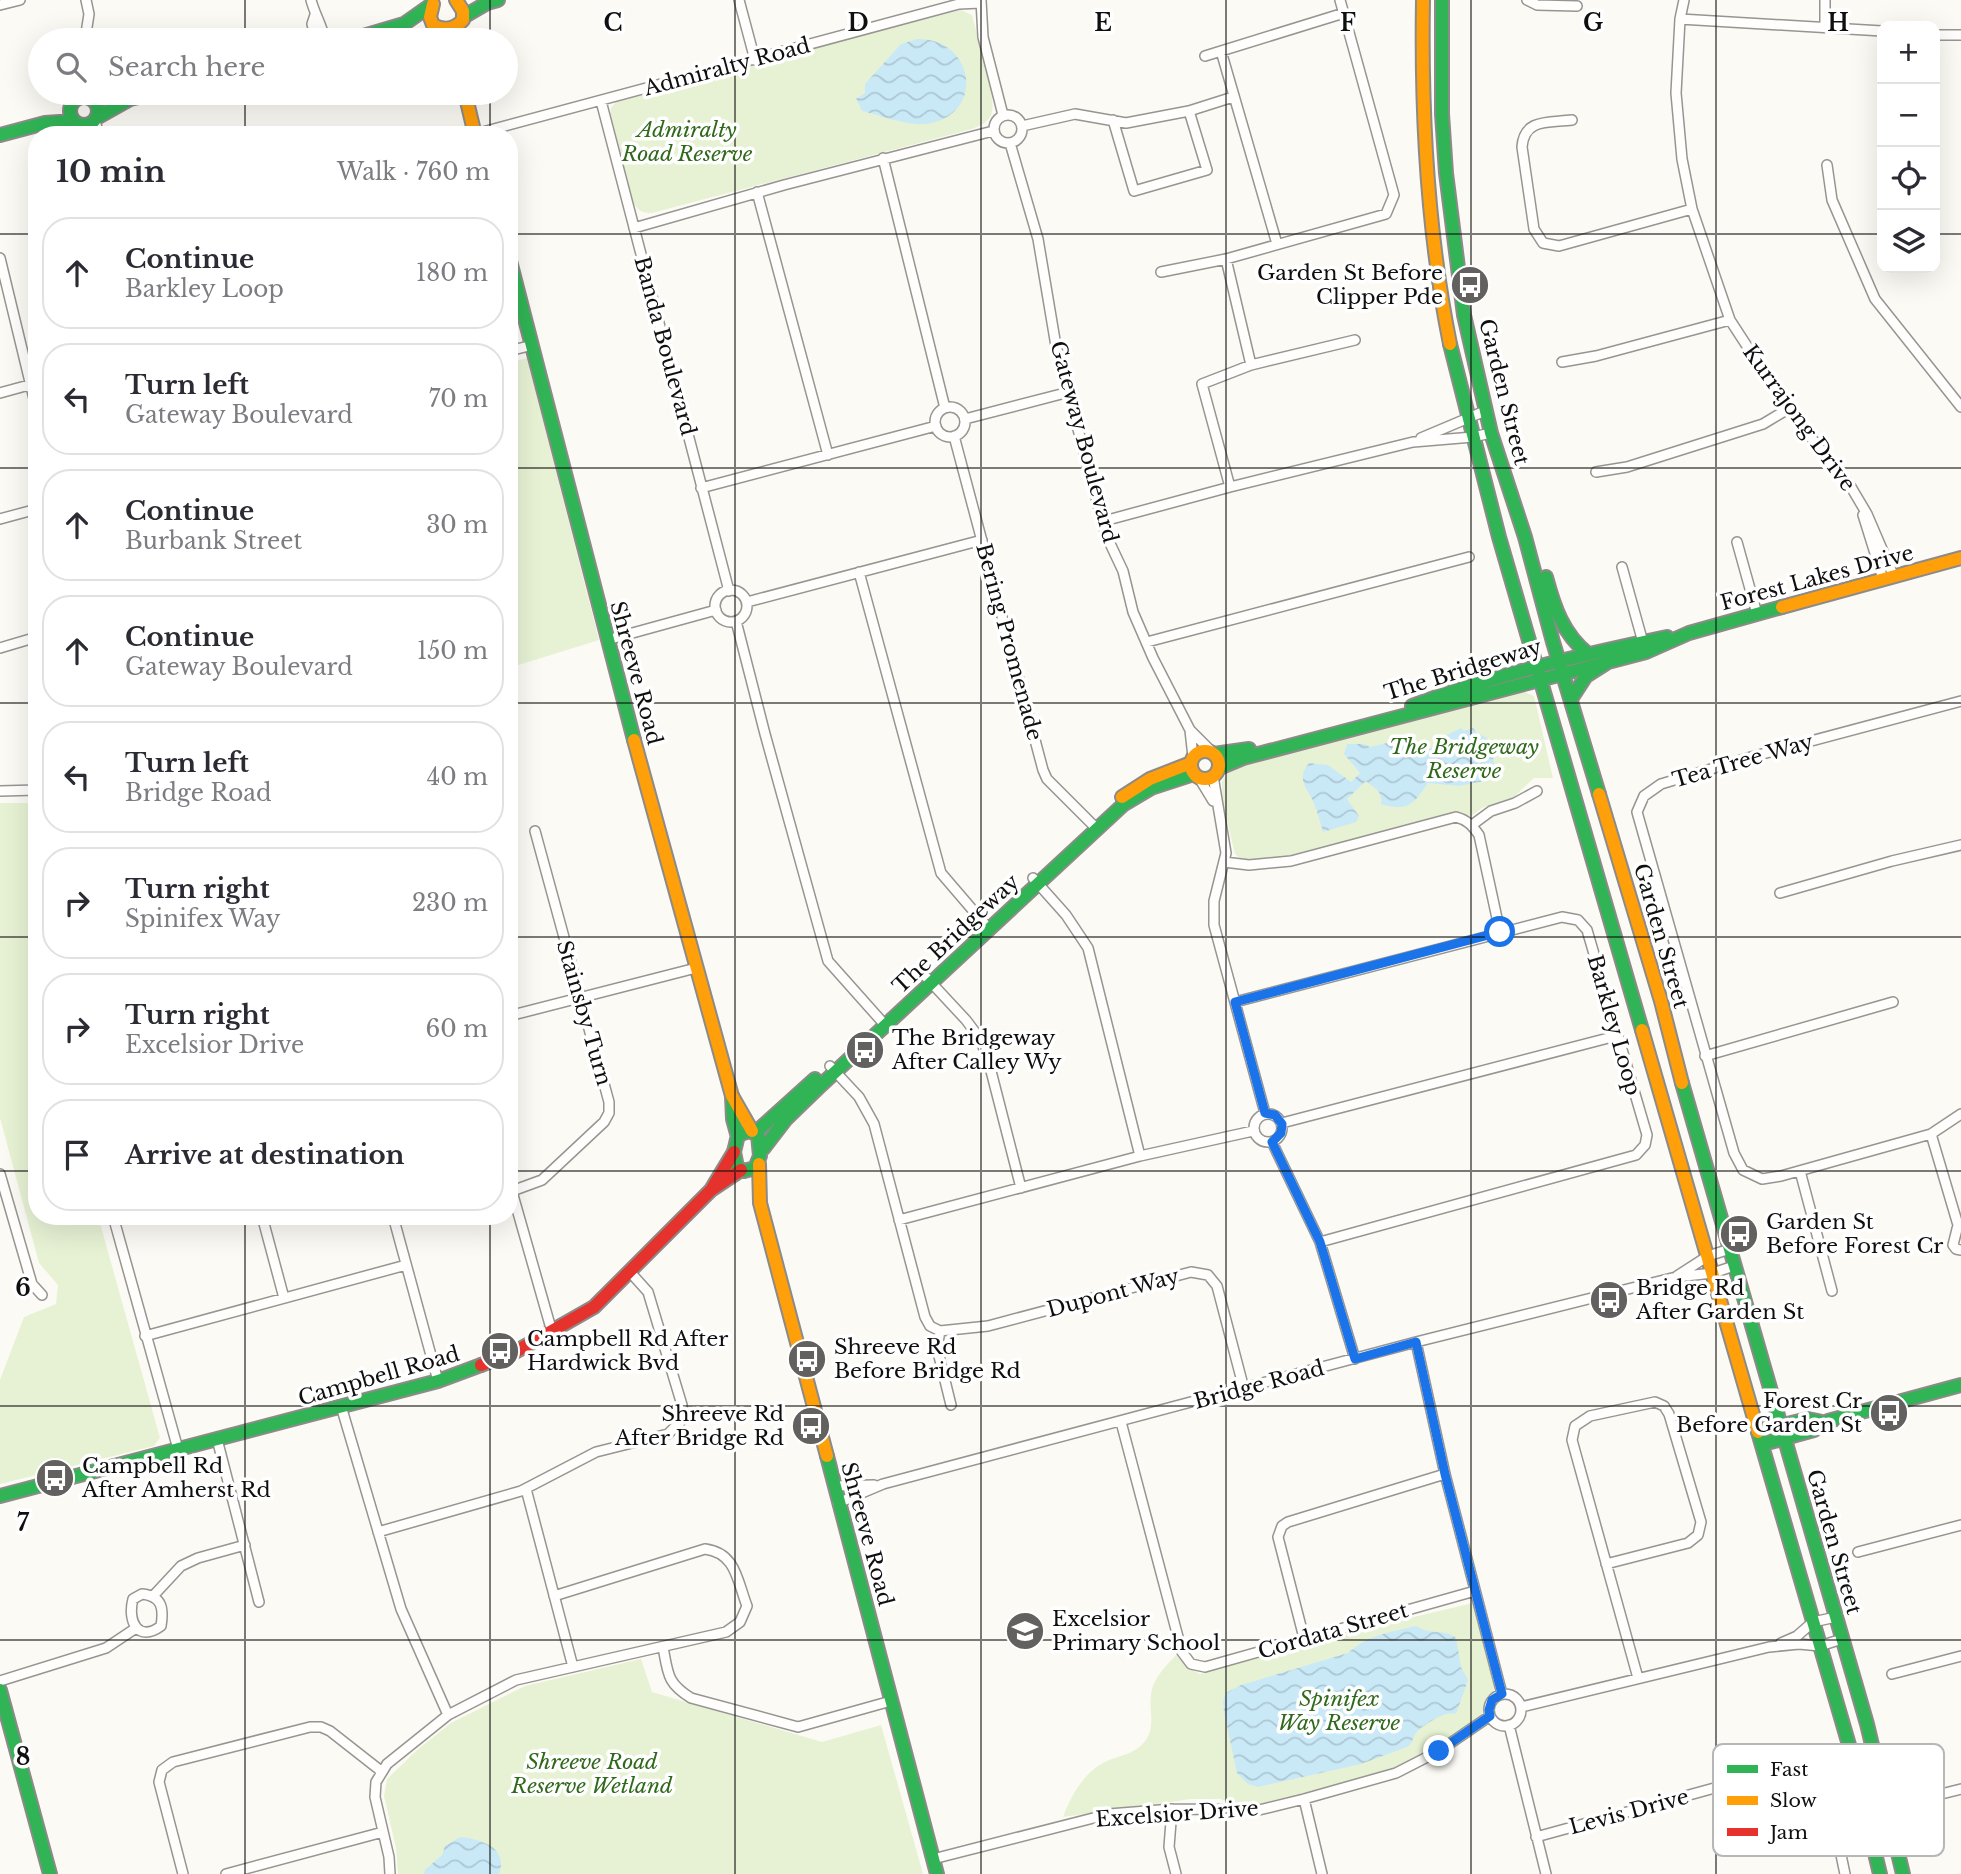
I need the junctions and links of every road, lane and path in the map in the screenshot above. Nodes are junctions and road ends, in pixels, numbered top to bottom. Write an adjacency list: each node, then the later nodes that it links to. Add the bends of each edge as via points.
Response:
1 (20, 0): 15 (street)
2 (86, 0): 22 (street)
3 (311, 0): 18 (street)
4 (1340, 0): 17 (street)
5 (1423, 0): 78 (street, Garden Street, via 1424,156 1431,227)
6 (1442, 0): 77 (street, Garden Street, via 1446,173 1464,315)
7 (1527, 0): 16 (street, via 1537,5)
8 (1685, 0): 19 (street, Kurrajong Drive)
9 (1825, 0): 21 (street)
10 (457, 1): 14 (street); 28 (street, via 462,6)
11 (741, 1): 34 (street)
12 (980, 1): 34 (street, Admiralty Road); 41 (street, via 983,37)
13 (434, 2): 20 (street); 27 (street, via 429,15)
14 (493, 2): 28 (street)
15 (0, 5)
16 (1577, 6)
17 (1343, 13): 32 (street); 59 (street, via 1394,195 1386,214)
18 (314, 15): 23 (street); 24 (street)
19 (1681, 19): 21 (street); 57 (street, Kurrajong Drive, via 1676,93)
20 (407, 24): 25 (street); 26 (street)
21 (1825, 26): 29 (street)
22 (87, 28)
23 (314, 28)
24 (322, 28)
25 (393, 28)
26 (423, 28)
27 (438, 28)
28 (459, 28)
29 (1877, 30)
30 (1940, 35): 31 (street)
31 (1961, 35)
32 (1221, 51): 33 (street); 35 (street)
33 (1205, 56)
34 (755, 60): 36 (street, Admiralty Road)
35 (1233, 97): 40 (street); 59 (street)
36 (601, 101): 48 (street, Admiralty Road); 58 (street, Banda Boulevard)
37 (120, 105): 42 (street)
38 (468, 105): 47 (street)
39 (81, 108): 42 (street, via 88,125); 42 (street, via 98,106); 45 (street)
40 (1189, 111): 43 (street, via 1126,123); 43 (street, via 1207,170 1134,191)
41 (1003, 115): 49 (street, via 1011,114); 51 (street)
42 (96, 119): 46 (street)
43 (1113, 120): 49 (street, via 1075,114)
44 (1572, 120): 57 (street, via 1537,124 1522,136 1534,229 1543,243 1559,246)
45 (34, 126)
46 (97, 126)
47 (473, 126)
48 (506, 126)
49 (1022, 126): 53 (street, via 1021,135)
50 (28, 128): 52 (street)
51 (993, 131): 53 (street, via 1003,143); 54 (street)
52 (0, 135)
53 (1010, 143): 73 (street, Gateway Boulevard, via 1038,239)
54 (883, 158): 56 (street); 75 (street)
55 (1827, 165): 74 (street, via 1832,200 1875,299)
56 (757, 192): 58 (street); 85 (street)
57 (1692, 209): 64 (street, Kurrajong Drive)
58 (634, 228): 88 (street, Banda Boulevard)
59 (1277, 244): 60 (street)
60 (1226, 259): 62 (street); 69 (street)
61 (1, 262): 70 (street)
62 (1161, 272)
63 (518, 290): 66 (street, Shreeve Road)
64 (1730, 320): 68 (street); 76 (street, Kurrajong Drive)
65 (1354, 340): 69 (street)
66 (533, 345): 67 (street); 106 (street, Shreeve Road)
67 (518, 349)
68 (1562, 362)
69 (1251, 365): 87 (street, via 1202,384)
70 (28, 381)
71 (28, 385): 72 (street)
72 (0, 393)
73 (1069, 393): 79 (street); 91 (street, Gateway Boulevard)
74 (1961, 407)
75 (945, 408): 79 (street, via 958,409); 80 (street, via 937,415)
76 (1788, 409): 86 (street, via 1763,424 1627,467); 99 (street, Kurrajong Drive, via 1851,487 1872,524)
77 (1485, 411): 78 (street); 81 (street, Garden Street)
78 (1468, 416): 83 (street, Garden Street); 84 (street)
79 (965, 419): 82 (street, via 963,430)
80 (936, 426): 82 (street, via 941,433); 85 (street)
81 (1491, 433): 83 (street); 92 (street, Garden Street)
82 (954, 436): 93 (street, Bering Promenade)
83 (1473, 437): 84 (street); 113 (street, Garden Street)
84 (1413, 442): 87 (street)
85 (828, 455): 88 (street)
86 (1596, 472)
87 (1230, 487): 91 (street)
88 (701, 488): 100 (street, Banda Boulevard)
89 (28, 511): 90 (street)
90 (0, 519)
91 (1104, 522): 107 (street, Gateway Boulevard)
92 (1525, 537): 110 (street, via 1539,553 1561,626 1571,642); 111 (street, Garden Street)
93 (982, 540): 98 (street); 127 (street, Bering Promenade, via 1043,770)
94 (1737, 542): 103 (street)
95 (1469, 557): 107 (street)
96 (1961, 558): 99 (street, Forest Lakes Drive)
97 (1622, 567): 108 (street)
98 (859, 572): 101 (street); 133 (street, via 941,873)
99 (1888, 578): 103 (street, Forest Lakes Drive)
100 (729, 591): 101 (street, via 740,593); 102 (street, via 718,597)
101 (747, 602): 104 (street, via 746,612)
102 (716, 610): 104 (street, via 724,620); 106 (street)
103 (1757, 614): 108 (street, Forest Lakes Drive)
104 (736, 621): 141 (street, via 828,961)
105 (28, 640): 109 (street)
106 (607, 640): 135 (street, Shreeve Road)
107 (1147, 642): 118 (street, Gateway Boulevard)
108 (1644, 646): 110 (street, Forest Lakes Drive); 112 (street, Forest Lakes Drive)
109 (0, 648)
110 (1588, 654): 111 (street, Forest Lakes Drive)
111 (1559, 661): 113 (street, The Bridgeway); 114 (street, Garden Street)
112 (1608, 662): 114 (street, Forest Lakes Drive); 116 (street, via 1586,676)
113 (1538, 667): 115 (street, Garden Street); 119 (street, The Bridgeway, via 1407,708 1249,749)
114 (1564, 674): 115 (street, The Bridgeway); 116 (street, Garden Street)
115 (1541, 680): 121 (street, The Bridgeway, via 1243,758); 174 (street, Garden Street)
116 (1571, 699): 172 (street, Garden Street)
117 (1961, 701): 143 (street, Tea Tree Way, via 1661,784 1644,796 1637,812)
118 (1190, 730): 119 (street, Gateway Boulevard); 120 (street, Gateway Boulevard)
119 (1212, 752): 120 (street, The Bridgeway, via 1201,751); 121 (street, via 1219,760)
120 (1194, 768): 121 (street, The Bridgeway); 125 (street, Gateway Boulevard); 127 (street, The Bridgeway, via 1133,798)
121 (1216, 772): 125 (street, Gateway Boulevard)
122 (28, 790): 123 (street)
123 (0, 791)
124 (1537, 791): 126 (street, via 1491,811)
125 (1217, 808): 130 (street, Gateway Boulevard)
126 (1472, 825): 130 (street, via 1456,817 1291,860 1249,865); 134 (street, via 1479,835)
127 (1094, 827): 131 (street, The Bridgeway)
128 (535, 831): 137 (street, Stainsby Turn)
129 (1961, 845): 132 (street)
130 (1224, 862): 138 (street, Gateway Boulevard, via 1214,901 1214,925)
131 (1035, 881): 133 (street, The Bridgeway); 156 (street, via 1088,948)
132 (1780, 893)
133 (986, 926): 136 (street, The Bridgeway)
134 (1500, 932): 138 (street, Barkley Loop); 142 (street, Barkley Loop, via 1562,917 1578,920 1587,930)
135 (696, 968): 137 (street); 145 (street, Shreeve Road)
136 (929, 980): 141 (street, The Bridgeway); 162 (street, via 981,1040)
137 (579, 998): 140 (street); 161 (street, Stainsby Turn, via 609,1113 542,1180)
138 (1235, 1002): 146 (street, Gateway Boulevard)
139 (1893, 1002): 143 (street)
140 (518, 1014)
141 (883, 1022): 144 (street, The Bridgeway)
142 (1616, 1035): 148 (street); 171 (street, Barkley Loop, via 1647,1135 1646,1145 1636,1155)
143 (1705, 1056): 159 (street, Tea Tree Way, via 1743,1170 1762,1179)
144 (833, 1069): 150 (street, The Bridgeway); 154 (street, The Bridgeway); 166 (street, via 859,1097 874,1124)
145 (732, 1096): 150 (street, Shreeve Road); 152 (street, Shreeve Road)
146 (1265, 1113): 148 (street, via 1275,1115); 149 (street, via 1255,1121)
147 (1961, 1114): 151 (street, Tea Tree Way)
148 (1282, 1124): 153 (street)
149 (1254, 1131): 153 (street, via 1262,1141); 156 (street)
150 (754, 1132): 152 (street); 154 (street, Shreeve Road)
151 (1931, 1134): 159 (street, Tea Tree Way); 170 (street)
152 (738, 1137): 155 (street, Shreeve Road)
153 (1272, 1142): 171 (street)
154 (763, 1149): 157 (street, Shreeve Road)
155 (734, 1152): 158 (street, Shreeve Road); 163 (street, Campbell Road)
156 (1140, 1156): 162 (street)
157 (759, 1164): 158 (street); 164 (street, Shreeve Road)
158 (743, 1171): 163 (street, Campbell Road); 164 (street, Shreeve Road)
159 (1800, 1171): 180 (street)
160 (0, 1174): 181 (street, via 32,1284)
161 (518, 1185)
162 (1021, 1188): 166 (street)
163 (711, 1190): 177 (street, Campbell Road)
164 (760, 1203): 201 (street, Shreeve Road)
165 (518, 1211): 184 (street)
166 (899, 1220): 183 (street, via 925,1317)
167 (115, 1225): 185 (street)
168 (264, 1225): 182 (street)
169 (396, 1225): 175 (street)
170 (1959, 1226): 173 (street, via 1953,1245)
171 (1320, 1242): 187 (street)
172 (1730, 1249): 174 (street, Bridge Road); 176 (street, Garden Street)
173 (1961, 1250)
174 (1708, 1256): 178 (street, Garden Street); 179 (street, Bridge Road)
175 (407, 1265): 182 (street); 188 (street)
176 (1734, 1266): 178 (street, Bridge Road); 195 (street, Garden Street)
177 (630, 1272): 184 (street, Campbell Road, via 594,1307); 202 (street, via 648,1292 682,1405 680,1422 668,1434 596,1452)
178 (1713, 1273): 179 (street, Bridge Road); 194 (street, Garden Street)
179 (1676, 1277): 186 (street, Bridge Road)
180 (1832, 1291)
181 (42, 1295)
182 (284, 1298): 185 (street)
183 (940, 1331): 190 (street, Dupont Way, via 988,1326 1191,1272 1208,1275 1217,1286); 191 (street, via 937,1348)
184 (552, 1332): 188 (street, Campbell Road, via 515,1352)
185 (145, 1336): 198 (street)
186 (1416, 1342): 187 (street, Bridge Road); 199 (street)
187 (1355, 1359): 190 (street, Bridge Road)
188 (438, 1381): 192 (street, Campbell Road)
189 (1961, 1385): 195 (street, via 1822,1422 1808,1419)
190 (1244, 1389): 193 (street, Bridge Road)
191 (950, 1405)
192 (341, 1406): 196 (street, Campbell Road); 206 (street)
193 (1121, 1422): 200 (street, Bridge Road); 217 (street, Cordata Street, via 1182,1652 1191,1664 1205,1667)
194 (1759, 1431): 195 (street); 197 (street, Garden Street)
195 (1783, 1432): 197 (street); 214 (street, Garden Street)
196 (217, 1439): 198 (street, Campbell Road); 207 (street)
197 (1763, 1444): 215 (street, Garden Street)
198 (178, 1449): 203 (street, Campbell Road)
199 (1445, 1474): 210 (street); 217 (street, via 1282,1526 1278,1537)
200 (883, 1484): 201 (street, Bridge Road); 204 (street, Bridge Road)
201 (834, 1486): 204 (street, Shreeve Road)
202 (526, 1489): 206 (street); 212 (street)
203 (1, 1497)
204 (838, 1503): 229 (street, Shreeve Road)
205 (1961, 1525): 208 (street)
206 (378, 1532): 231 (street, via 401,1609)
207 (245, 1545): 211 (street, via 181,1566); 213 (street)
208 (1858, 1552)
209 (1606, 1564): 209 (street, via 1572,1440 1575,1426 1590,1416 1655,1402 1669,1414 1700,1522 1698,1535 1688,1543); 225 (street)
210 (1475, 1591): 217 (street, Cordata Street); 228 (street)
211 (154, 1595): 216 (street, via 133,1599 131,1617); 216 (street, via 163,1617 161,1626 149,1633)
212 (554, 1596): 220 (street, via 705,1549 720,1551 730,1561 747,1606 740,1622 726,1632); 223 (street)
213 (259, 1602)
214 (1836, 1616): 215 (street); 218 (street, Garden Street)
215 (1813, 1622): 219 (street, Garden Street); 221 (street, via 1797,1636)
216 (136, 1628): 226 (street, via 106,1648)
217 (1304, 1638)
218 (1842, 1639): 219 (street); 235 (street, Garden Street)
219 (1820, 1646): 221 (street); 234 (street, Garden Street)
220 (663, 1647): 223 (street); 229 (street, via 675,1688 691,1698 799,1727)
221 (1769, 1647): 225 (street)
222 (1961, 1656): 224 (street)
223 (573, 1667): 231 (street, via 516,1680)
224 (1892, 1674)
225 (1638, 1678): 230 (street)
226 (0, 1681)
227 (0, 1690): 248 (street)
228 (1502, 1694): 230 (street, via 1513,1696); 232 (street, via 1492,1700)
229 (891, 1701): 247 (street, Shreeve Road)
230 (1521, 1707): 233 (street, via 1519,1718)
231 (448, 1715): 236 (street)
232 (1490, 1716): 233 (street, via 1498,1725); 240 (street, Excelsior Drive, via 1396,1773)
233 (1509, 1725): 243 (street)
234 (1849, 1744)
235 (1872, 1744)
236 (381, 1771): 242 (street, via 374,1797); 249 (street, via 321,1727 173,1762 162,1770 159,1782)
237 (1713, 1788): 243 (street, Levis Drive)
238 (1961, 1788): 239 (street)
239 (1944, 1792)
240 (1304, 1799): 241 (street, Excelsior Drive, via 1259,1810); 254 (street)
241 (1172, 1809): 247 (street, Excelsior Drive, via 1109,1814); 253 (street, via 1168,1847)
242 (383, 1832): 250 (street); 251 (street)
243 (1536, 1837): 255 (street)
244 (1841, 1856): 256 (street, Levis Drive)
245 (1876, 1856): 257 (street, Garden Street)
246 (1899, 1856): 258 (street, Garden Street)
247 (933, 1859): 252 (street, Shreeve Road)
248 (50, 1874)
249 (183, 1874)
250 (226, 1874)
251 (390, 1874)
252 (937, 1874)
253 (1175, 1874)
254 (1322, 1874)
255 (1546, 1874)
256 (1845, 1874)
257 (1880, 1874)
258 (1903, 1874)

